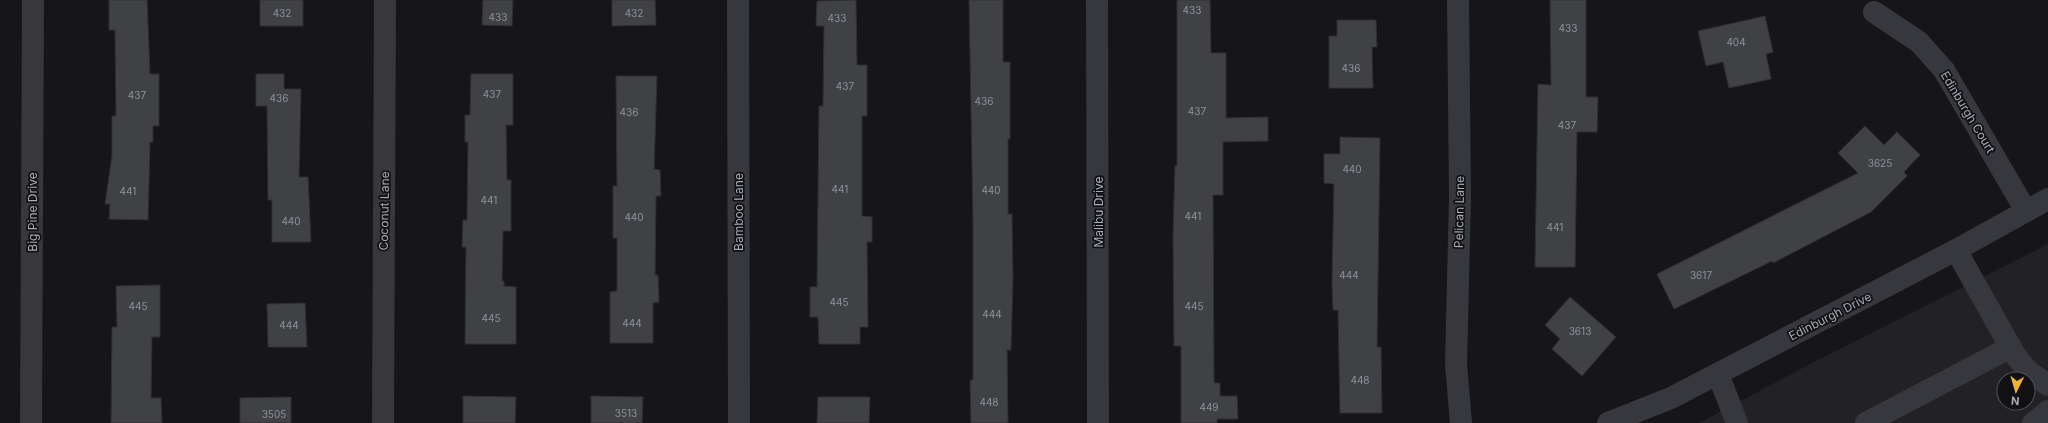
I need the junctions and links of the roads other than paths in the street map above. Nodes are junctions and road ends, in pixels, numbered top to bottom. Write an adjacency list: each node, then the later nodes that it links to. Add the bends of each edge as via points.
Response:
1 (32, 0): 14 (street, Big Pine Drive)
2 (385, 0): 15 (street, Coconut Lane)
3 (738, 0): 16 (street, Bamboo Lane)
4 (1097, 0): 17 (street, Malibu Drive)
5 (1458, 0): 18 (street, Pelican Lane, via 1460,198 1456,364)
6 (1874, 12): 8 (street, Edinburgh Court, via 1919,42 1944,70)
7 (2048, 199): 8 (street, Edinburgh Drive)
8 (2026, 211): 9 (street, Edinburgh Drive)
9 (1956, 250): 10 (street); 11 (street, Edinburgh Drive)
10 (2011, 347): 12 (street, via 2028,371); 21 (street)
11 (1718, 374): 19 (street, Edinburgh Drive, via 1671,398); 20 (street)
12 (2048, 385)
13 (2048, 412): 22 (street)
14 (31, 423)
15 (383, 423)
16 (739, 423)
17 (1098, 423)
18 (1461, 423)
19 (1608, 423)
20 (1737, 423)
21 (1866, 423)
22 (2033, 423)

